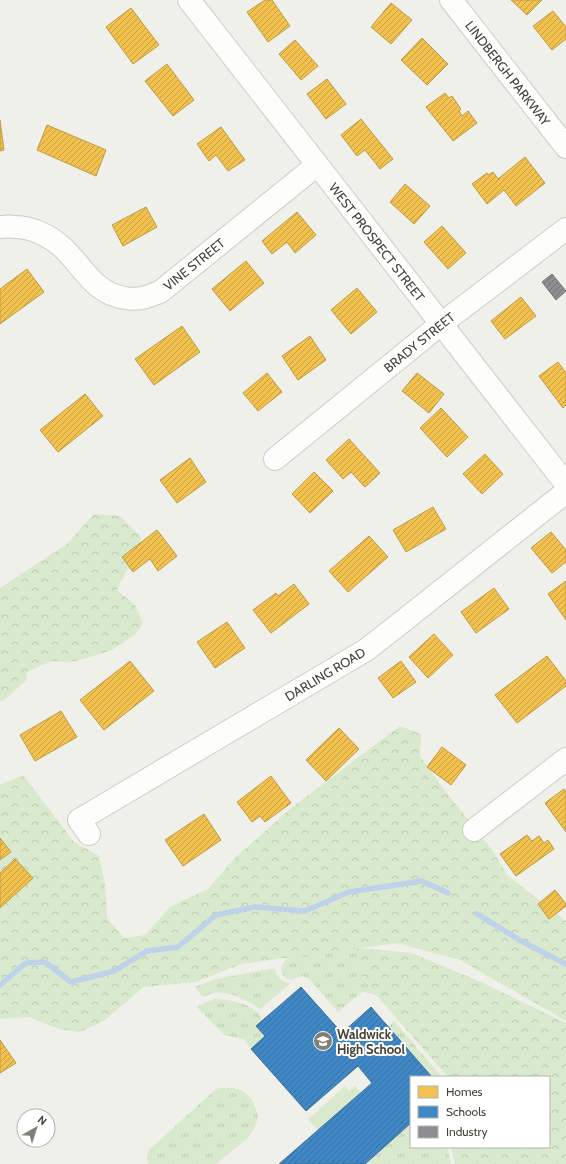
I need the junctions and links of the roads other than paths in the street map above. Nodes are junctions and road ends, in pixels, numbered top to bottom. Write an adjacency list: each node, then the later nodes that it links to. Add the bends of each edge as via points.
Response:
1 (189, 0): 4 (street, WEST PROSPECT STREET)
2 (451, 0): 3 (street, LINDBERGH PARKWAY)
3 (566, 147)
4 (317, 165): 5 (street, VINE STREET, via 160,292 145,298 116,297 102,290 62,247 48,237 32,230); 7 (street, WEST PROSPECT STREET)
5 (0, 227)
6 (566, 229): 7 (street, BRADY STREET)
7 (441, 324): 8 (street, BRADY STREET); 9 (street, WEST PROSPECT STREET)
8 (275, 459)
9 (566, 484)
10 (566, 492): 13 (street, DARLING ROAD, via 366,650 79,820)
11 (566, 759): 12 (street)
12 (474, 830)
13 (89, 834)

